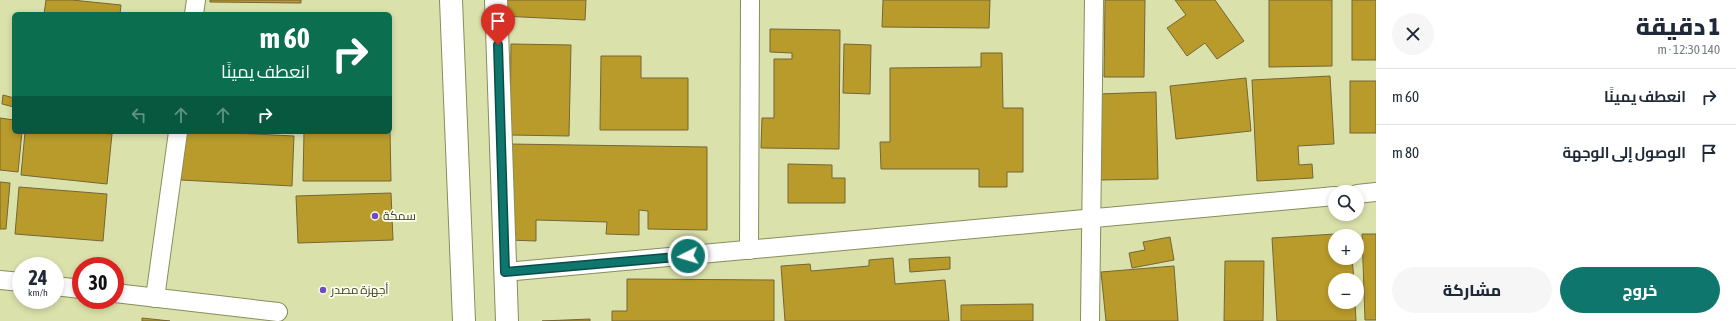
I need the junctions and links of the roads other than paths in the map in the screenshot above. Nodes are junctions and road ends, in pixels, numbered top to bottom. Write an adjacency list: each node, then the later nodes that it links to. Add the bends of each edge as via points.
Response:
1 (196, 0): 6 (street)
2 (452, 0): 19 (main road)
3 (496, 0): 13 (main road)
4 (750, 0): 12 (street)
5 (1094, 0): 11 (street)
6 (194, 12)
7 (178, 134): 17 (street)
8 (1376, 192): 9 (street)
9 (1364, 193)
10 (1328, 197): 11 (street)
11 (1092, 219): 12 (street); 21 (street)
12 (750, 250): 13 (street)
13 (505, 272): 20 (main road)
14 (0, 280): 15 (street)
15 (12, 281)
16 (124, 294): 17 (street)
17 (156, 298): 18 (street)
18 (278, 312)
19 (464, 321)
20 (507, 321)
21 (1090, 321)

